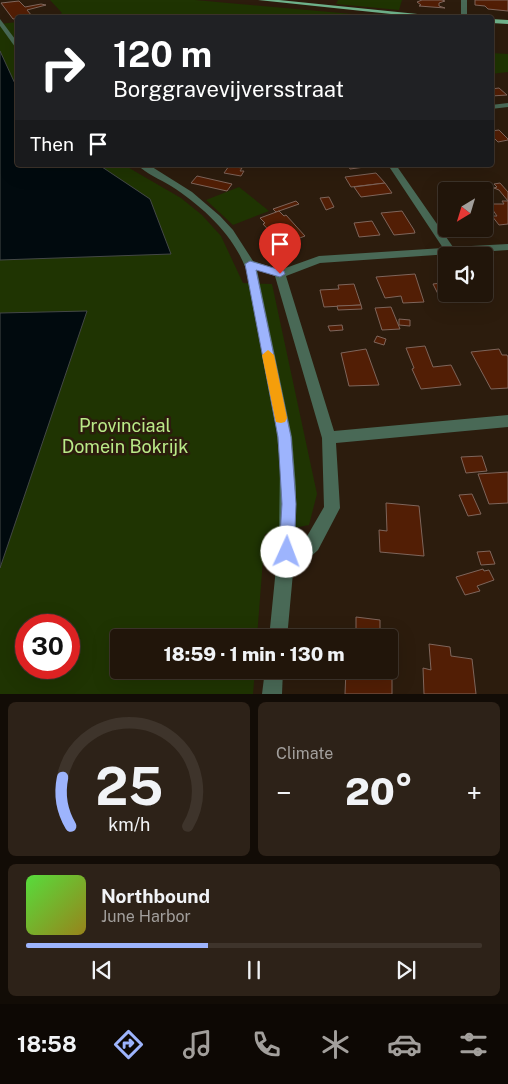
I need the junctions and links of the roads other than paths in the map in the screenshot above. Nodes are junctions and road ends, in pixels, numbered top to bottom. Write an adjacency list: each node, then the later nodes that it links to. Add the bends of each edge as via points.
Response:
1 (261, 0): 3 (main road)
2 (464, 0): 4 (street)
3 (422, 15)
4 (464, 15)
5 (0, 21): 8 (street)
6 (494, 21): 7 (main road)
7 (508, 22)
8 (15, 44)
9 (508, 105): 10 (street)
10 (494, 107)
11 (145, 167): 17 (street, via 207,208)
12 (393, 167): 13 (street)
13 (447, 247)
14 (508, 247): 15 (street)
15 (493, 248)
16 (438, 252): 18 (street, via 318,260)
17 (250, 264): 18 (street); 21 (street, via 285,437 289,504)
18 (280, 274): 20 (street)
19 (508, 421): 20 (street)
20 (329, 438): 21 (street, via 332,508 312,544)
21 (286, 568): 22 (street)
22 (279, 629)
23 (273, 679): 24 (street)
24 (272, 694)

